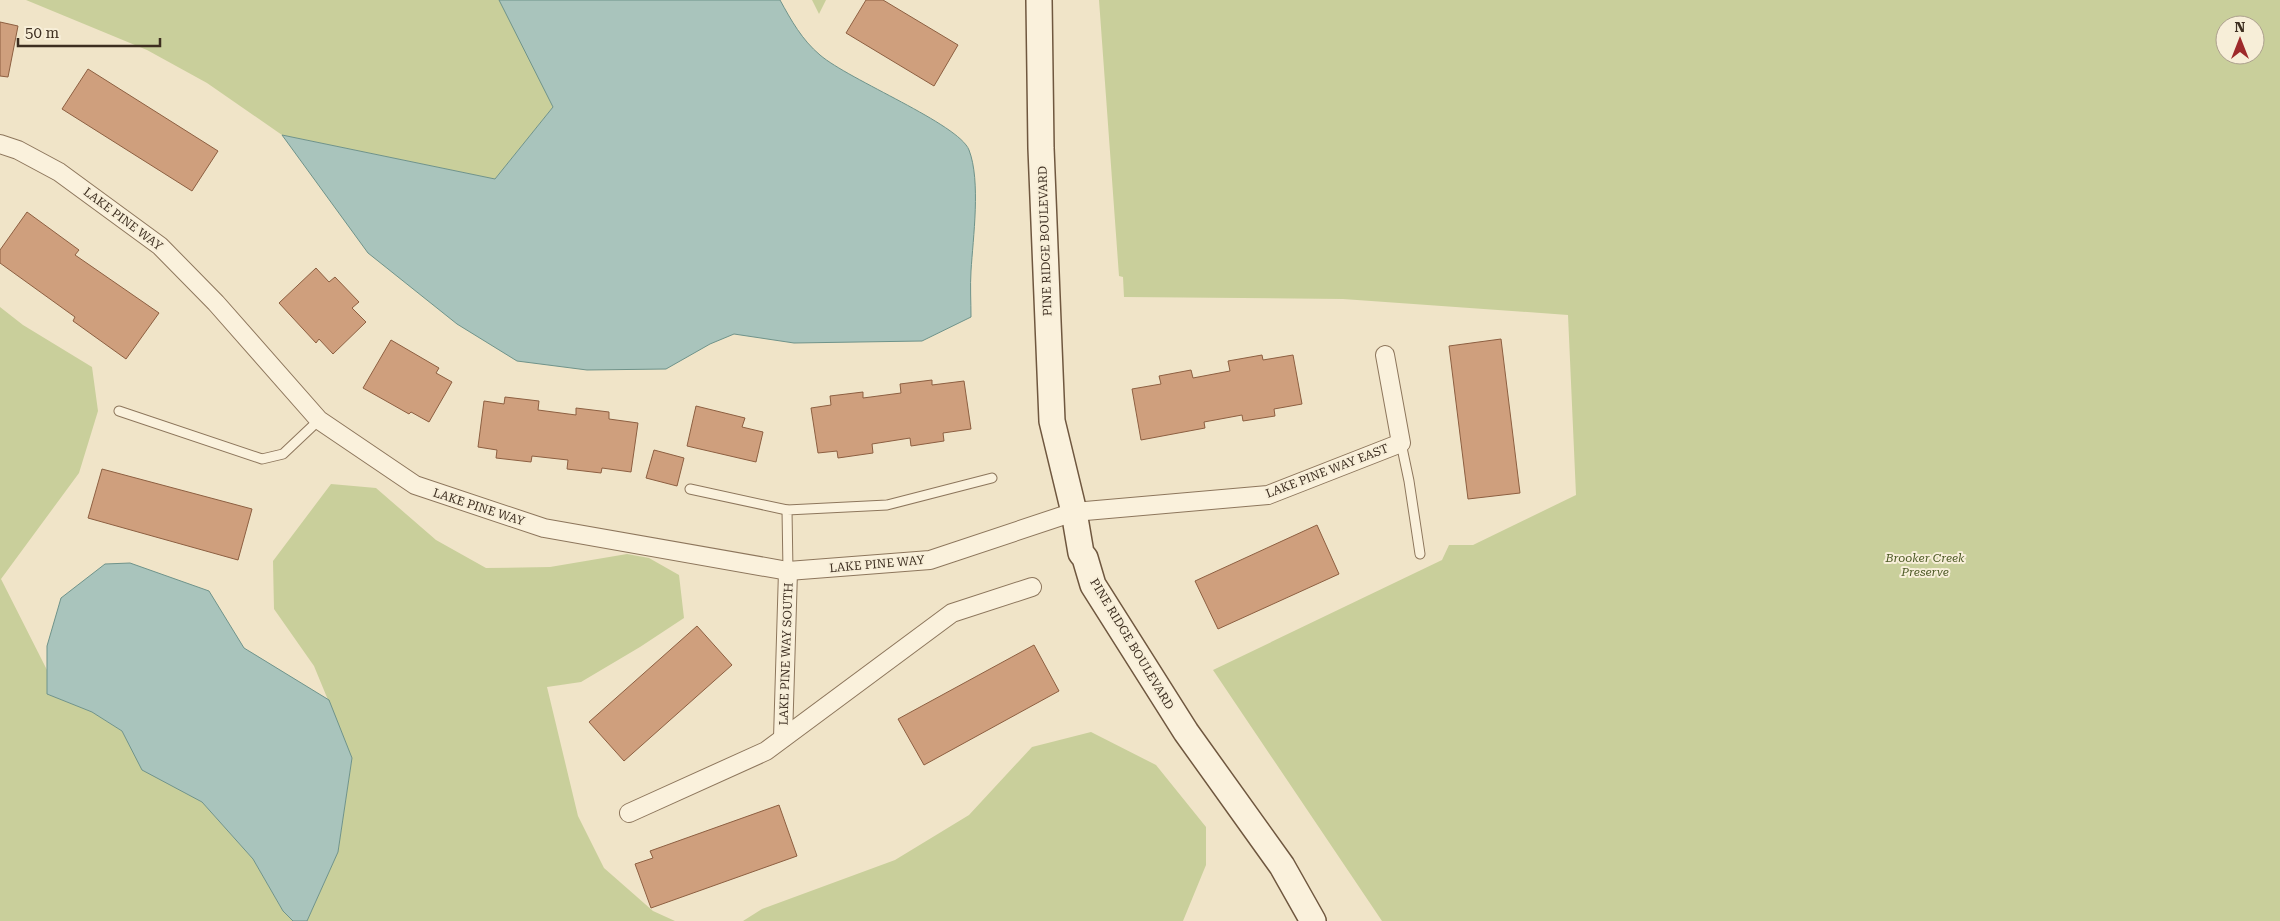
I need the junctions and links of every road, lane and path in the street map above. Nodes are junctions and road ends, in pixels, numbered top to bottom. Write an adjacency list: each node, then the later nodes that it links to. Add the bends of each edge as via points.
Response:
1 (1039, 0): 10 (street, PINE RIDGE BOULEVARD, via 1050,392 1052,421)
2 (0, 144): 5 (street, LAKE PINE WAY, via 59,172 160,246)
3 (1385, 355): 6 (street, LAKE PINE WAY EAST)
4 (119, 412): 5 (lane, via 262,459 283,454)
5 (319, 420): 12 (street, LAKE PINE WAY, via 415,485 544,528)
6 (1401, 443): 10 (street, LAKE PINE WAY EAST, via 1268,496); 11 (lane)
7 (992, 478): 9 (lane, via 887,505)
8 (690, 490): 9 (lane)
9 (787, 510): 12 (lane)
10 (1074, 512): 12 (street, LAKE PINE WAY, via 930,560); 16 (street, PINE RIDGE BOULEVARD, via 1081,553 1093,584 1186,732 1282,866)
11 (1420, 554)
12 (788, 571): 14 (street, LAKE PINE WAY SOUTH)
13 (1032, 587): 14 (street, via 952,613)
14 (783, 738): 15 (street, via 766,751)
15 (629, 813)
16 (1313, 921)

